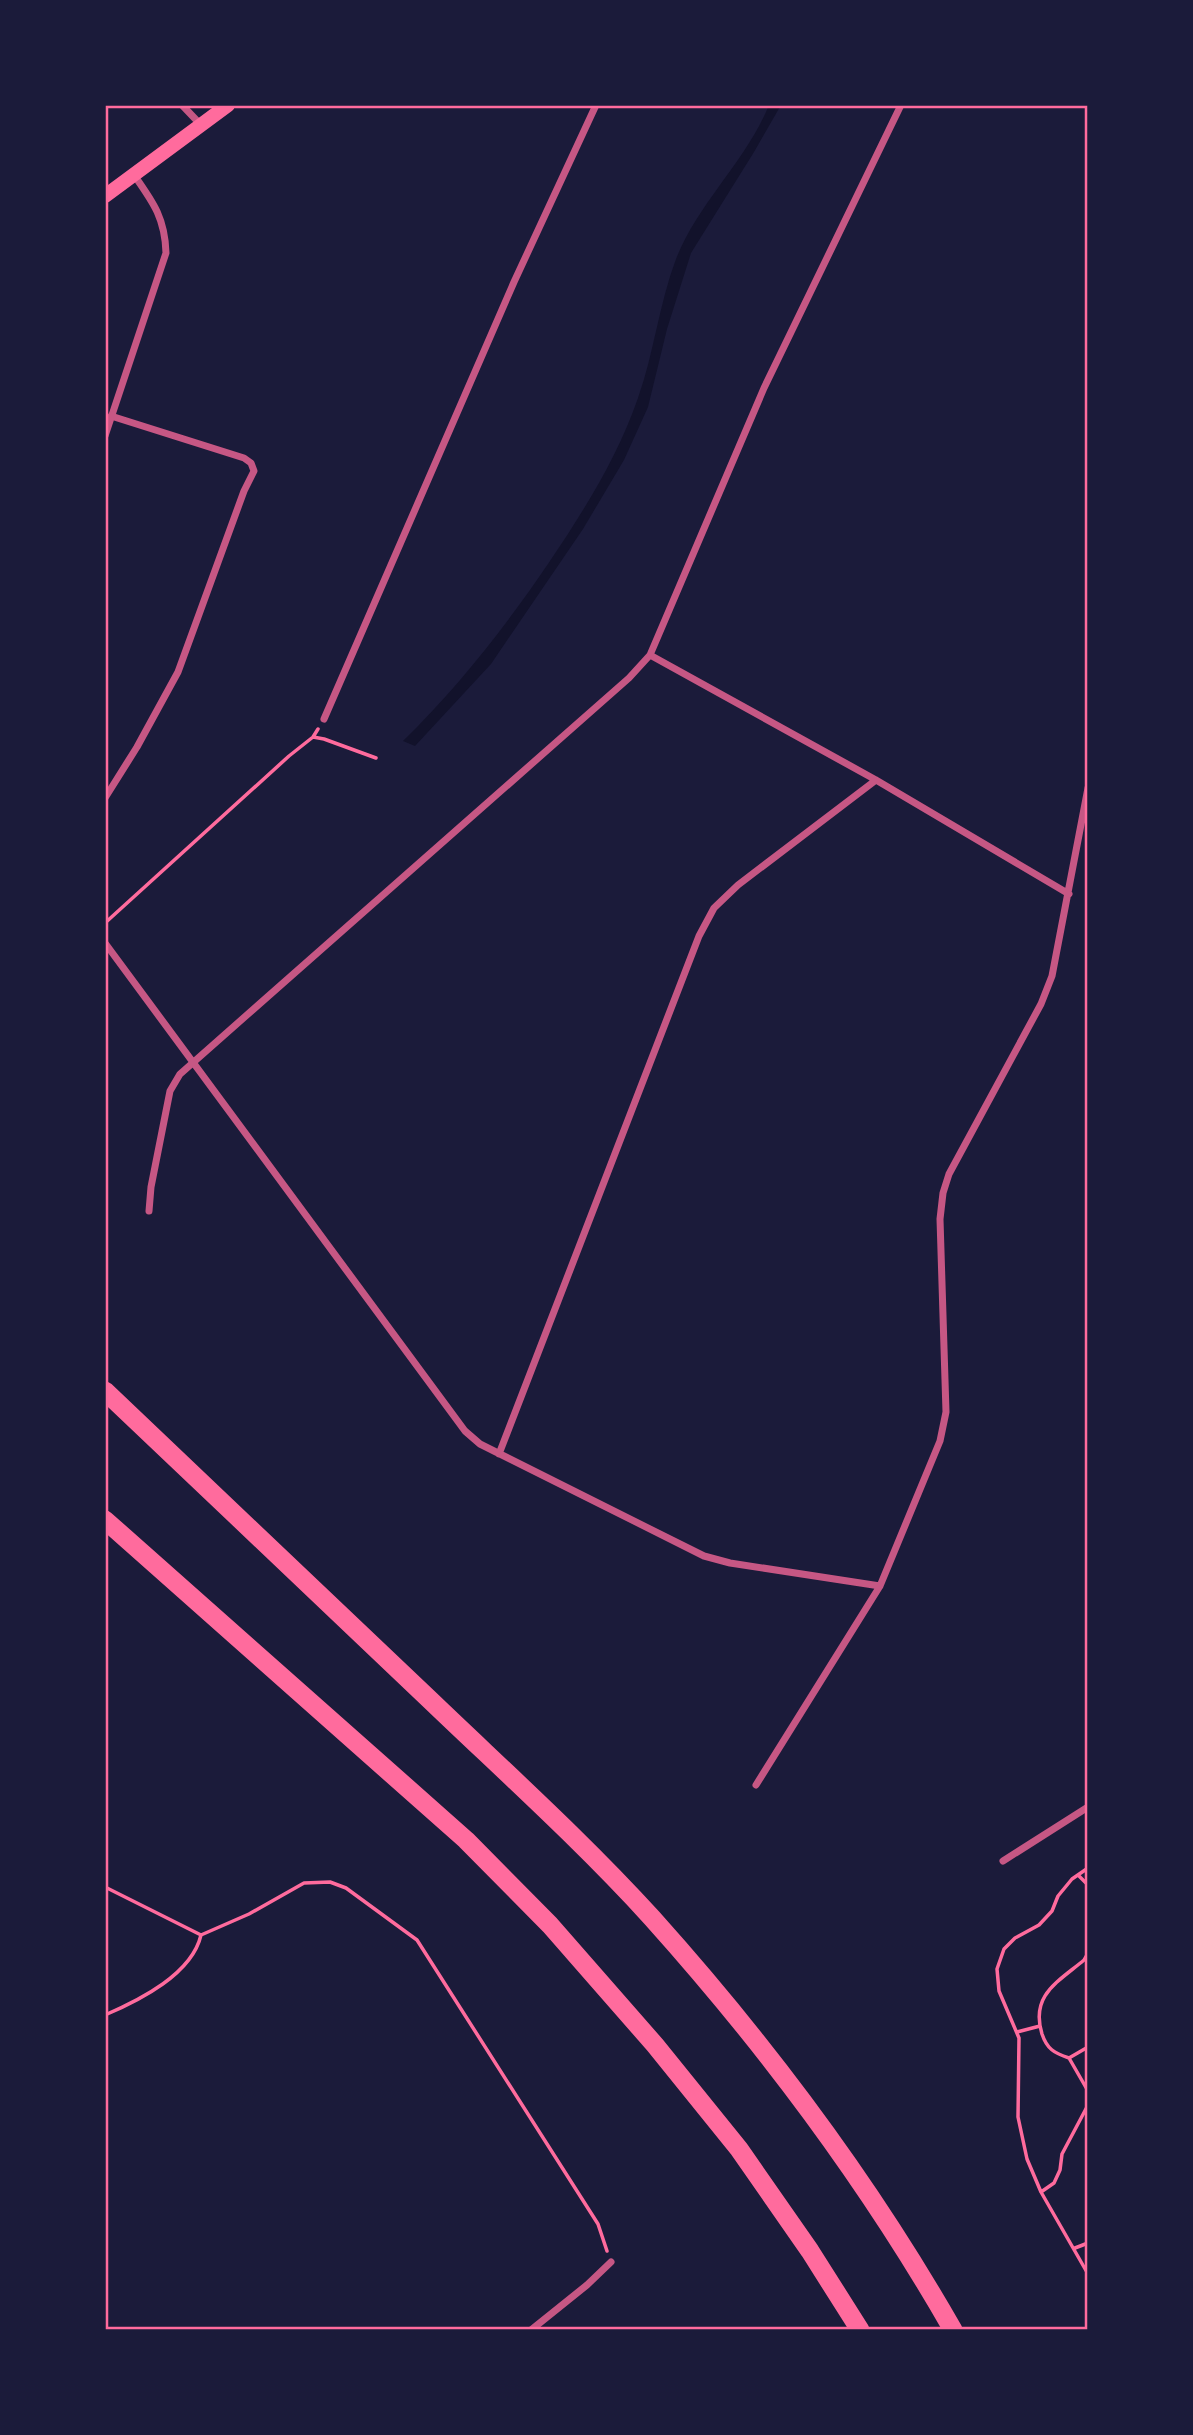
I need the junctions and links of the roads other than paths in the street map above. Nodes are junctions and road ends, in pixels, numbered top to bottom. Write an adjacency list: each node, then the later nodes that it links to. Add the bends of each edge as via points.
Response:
1 (182, 105): 5 (street)
2 (228, 105): 5 (main road)
3 (596, 105): 11 (street)
4 (901, 105): 10 (street, via 764,388)
5 (201, 125): 6 (main road)
6 (134, 175): 7 (main road); 8 (street, via 158,209 166,233 166,253)
7 (105, 196)
8 (111, 416): 9 (street); 14 (street, via 243,458 254,471 178,672)
9 (105, 436)
10 (650, 654): 12 (street); 17 (street, via 629,678)
11 (322, 722)
12 (876, 780): 15 (street); 20 (street, via 713,908)
13 (1088, 788): 15 (street)
14 (105, 798)
15 (1069, 894): 24 (street, via 1058,954 1041,1004 943,1193 946,1412 940,1441)
16 (105, 943): 17 (street)
17 (194, 1061): 18 (street, via 170,1091); 20 (street, via 465,1430)
18 (149, 1211)
19 (105, 1391): 31 (highway, via 569,1832 652,1918 747,2029 825,2132)
20 (499, 1454): 24 (street, via 704,1556)
21 (105, 1520): 23 (highway)
22 (105, 1529): 23 (highway)
23 (131, 1544): 30 (highway, via 466,1840 550,1925 739,2149)
24 (880, 1586): 25 (street)
25 (756, 1784)
26 (1088, 1807): 27 (street)
27 (1003, 1861)
28 (611, 2262): 29 (street)
29 (531, 2330)
30 (860, 2330)
31 (953, 2330)

